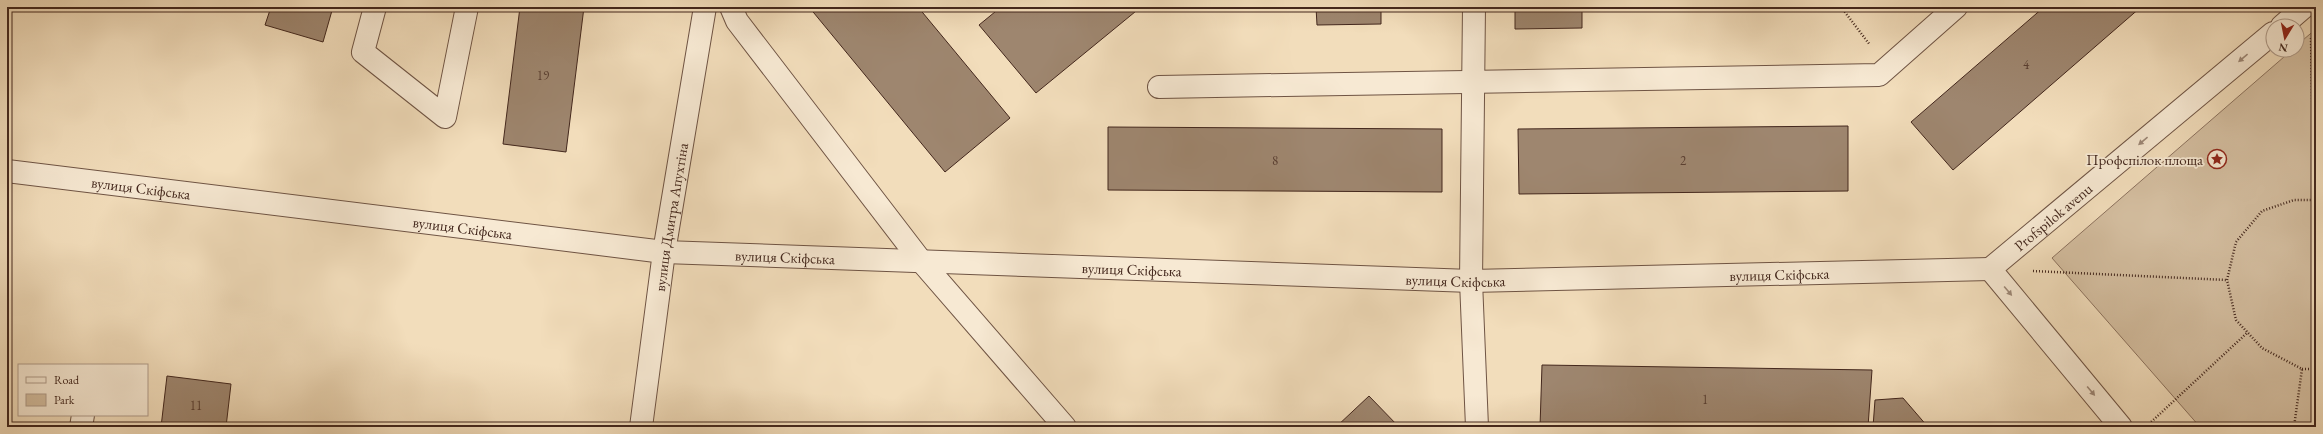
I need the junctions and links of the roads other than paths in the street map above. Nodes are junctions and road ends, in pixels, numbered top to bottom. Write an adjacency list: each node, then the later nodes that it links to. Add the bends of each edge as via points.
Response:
1 (374, 7): 2 (street, via 363,52 445,116)
2 (467, 7)
3 (705, 7): 13 (street, вулиця Дмитра Апухтіна)
4 (731, 7): 14 (street, via 737,21)
5 (1474, 7): 10 (street)
6 (1956, 7): 10 (street, via 1879,75)
7 (2304, 7): 8 (street)
8 (2291, 18)
9 (2265, 40): 15 (street, Profspilok avenu, one-way to 15)
10 (1472, 82): 11 (street); 16 (street)
11 (1159, 87)
12 (7, 171): 13 (street, вулиця Скіфська)
13 (664, 252): 14 (street, вулиця Скіфська); 19 (street, вулиця Дмитра Апухтіна)
14 (921, 261): 16 (street, вулиця Скіфська); 20 (street)
15 (1990, 269): 16 (street, вулиця Скіфська); 22 (street, one-way to 22)
16 (1471, 281): 21 (street)
17 (83, 416): 18 (street)
18 (82, 427)
19 (641, 427)
20 (1065, 427)
21 (1477, 427)
22 (2121, 427)

